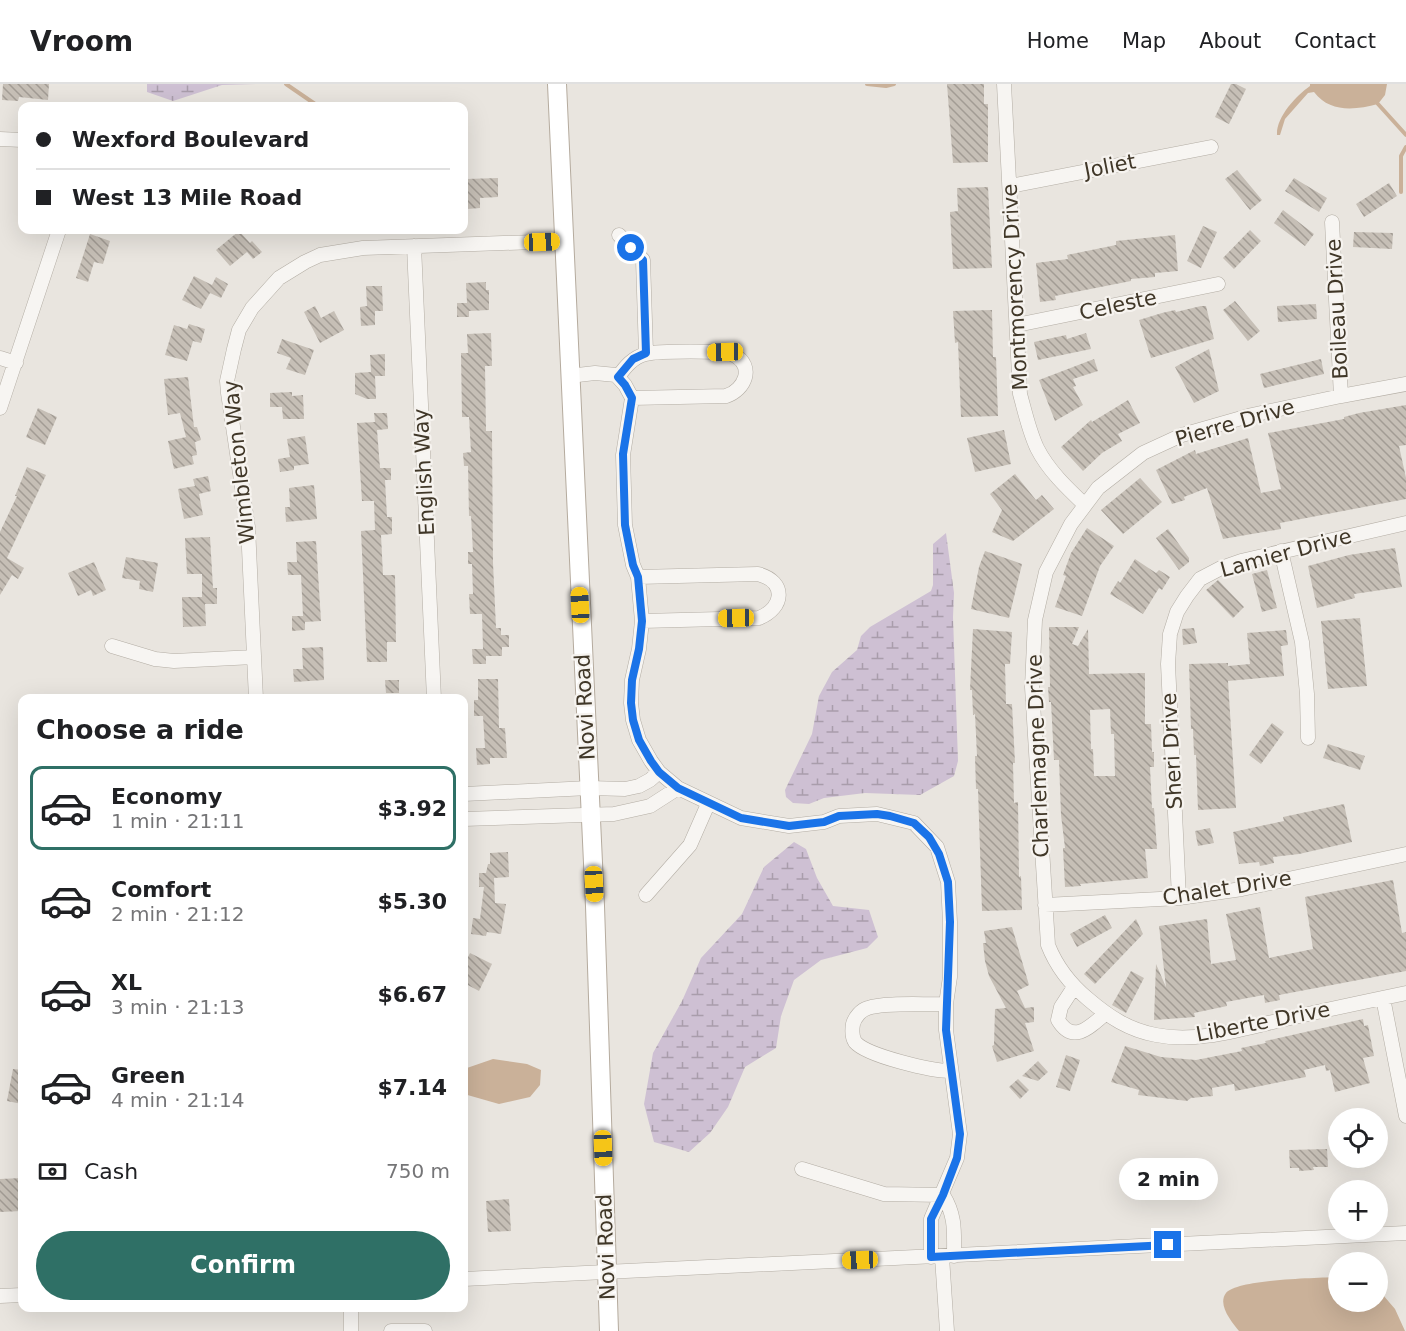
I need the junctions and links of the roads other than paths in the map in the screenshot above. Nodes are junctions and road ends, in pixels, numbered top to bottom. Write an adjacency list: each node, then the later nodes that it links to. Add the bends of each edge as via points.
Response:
1 (557, 84): 10 (main road, Novi Road)
2 (1004, 84): 6 (street, Montmorency Drive)
3 (0, 139): 4 (street)
4 (18, 140)
5 (1211, 147): 6 (street, Joliet)
6 (1010, 186): 13 (street, Montmorency Drive)
7 (1332, 222): 20 (street, Boileau Drive)
8 (58, 234): 16 (street)
9 (619, 235): 14 (street, via 643,260)
10 (563, 241): 11 (street, Wimbleton Way); 17 (main road, Novi Road)
11 (414, 246): 30 (street, Wimbleton Way, via 335,251 305,262 279,278 252,308 239,330 227,381 248,527); 32 (street, English Way)
12 (1218, 284): 13 (street, Celeste)
13 (1017, 325): 23 (street, Montmorency Drive, via 1020,394 1029,426 1038,449 1057,477)
14 (646, 353): 18 (street, via 633,359); 21 (street, via 733,354 744,364 745,380 735,393 726,396)
15 (0, 358): 16 (street)
16 (16, 363): 22 (street)
17 (569, 376): 18 (street); 35 (main road, Novi Road)
18 (618, 377): 21 (street)
19 (1406, 384): 20 (street, Pierre Drive)
20 (1341, 396): 23 (street, Pierre Drive, via 1182,435 1143,453 1098,488)
21 (632, 398): 26 (street, via 623,473 625,525)
22 (0, 408)
23 (1085, 506): 44 (street, Charlemagne Drive, via 1046,572 1035,620 1032,687)
24 (1406, 523): 25 (street, Lamier Drive)
25 (1281, 551): 27 (street, Lamier Drive, via 1241,561 1200,579); 33 (street, via 1302,642)
26 (638, 577): 28 (street); 28 (street, via 758,574 772,580 779,594 774,608 759,618)
27 (1181, 606): 43 (street, Sheri Drive, via 1170,634 1168,664)
28 (642, 621): 34 (street, via 632,680 632,711 639,740)
29 (112, 646): 30 (street, via 174,661)
30 (254, 657): 31 (street, Wimbleton Way)
31 (256, 694)
32 (434, 694)
33 (1308, 738)
34 (659, 772): 35 (street, via 639,786); 36 (street)
35 (589, 788): 37 (street); 39 (main road, Novi Road)
36 (678, 788): 38 (street); 39 (street, via 638,810)
37 (468, 794)
38 (708, 804): 42 (street, via 690,845); 49 (street, via 741,818 789,826 839,816 877,814 914,823 937,847 948,882 950,977)
39 (590, 815): 40 (street); 57 (main road, Novi Road)
40 (468, 819)
41 (1406, 854): 43 (street, Chalet Drive, via 1242,889)
42 (646, 895)
43 (1179, 898): 44 (street, Chalet Drive)
44 (1045, 905): 45 (street, Charlemagne Drive, via 1048,945)
45 (1074, 987): 48 (street, Charlemagne Drive); 50 (street, via 1061,1007 1058,1020 1063,1029 1083,1031)
46 (1406, 993): 47 (street, Liberte Drive)
47 (1383, 998): 50 (street, Liberte Drive, via 1196,1038 1142,1032); 52 (street)
48 (1091, 1002): 50 (street, Liberte Drive)
49 (946, 1004): 51 (street); 51 (street, via 866,1008 853,1022 853,1038 876,1053 928,1069)
50 (1106, 1013)
51 (951, 1071): 54 (street, via 960,1134 957,1158)
52 (1406, 1116)
53 (802, 1169): 54 (street, via 884,1194)
54 (943, 1195): 56 (street, via 954,1217); 56 (street, via 931,1219)
55 (1406, 1233): 56 (street)
56 (943, 1257): 57 (street); 66 (street)
57 (607, 1271): 58 (street); 65 (main road, Novi Road)
58 (468, 1279)
59 (18, 1295): 60 (street)
60 (0, 1296)
61 (351, 1312): 62 (street)
62 (351, 1331)
63 (391, 1331): 64 (street)
64 (425, 1331)
65 (609, 1331)
66 (947, 1331)

